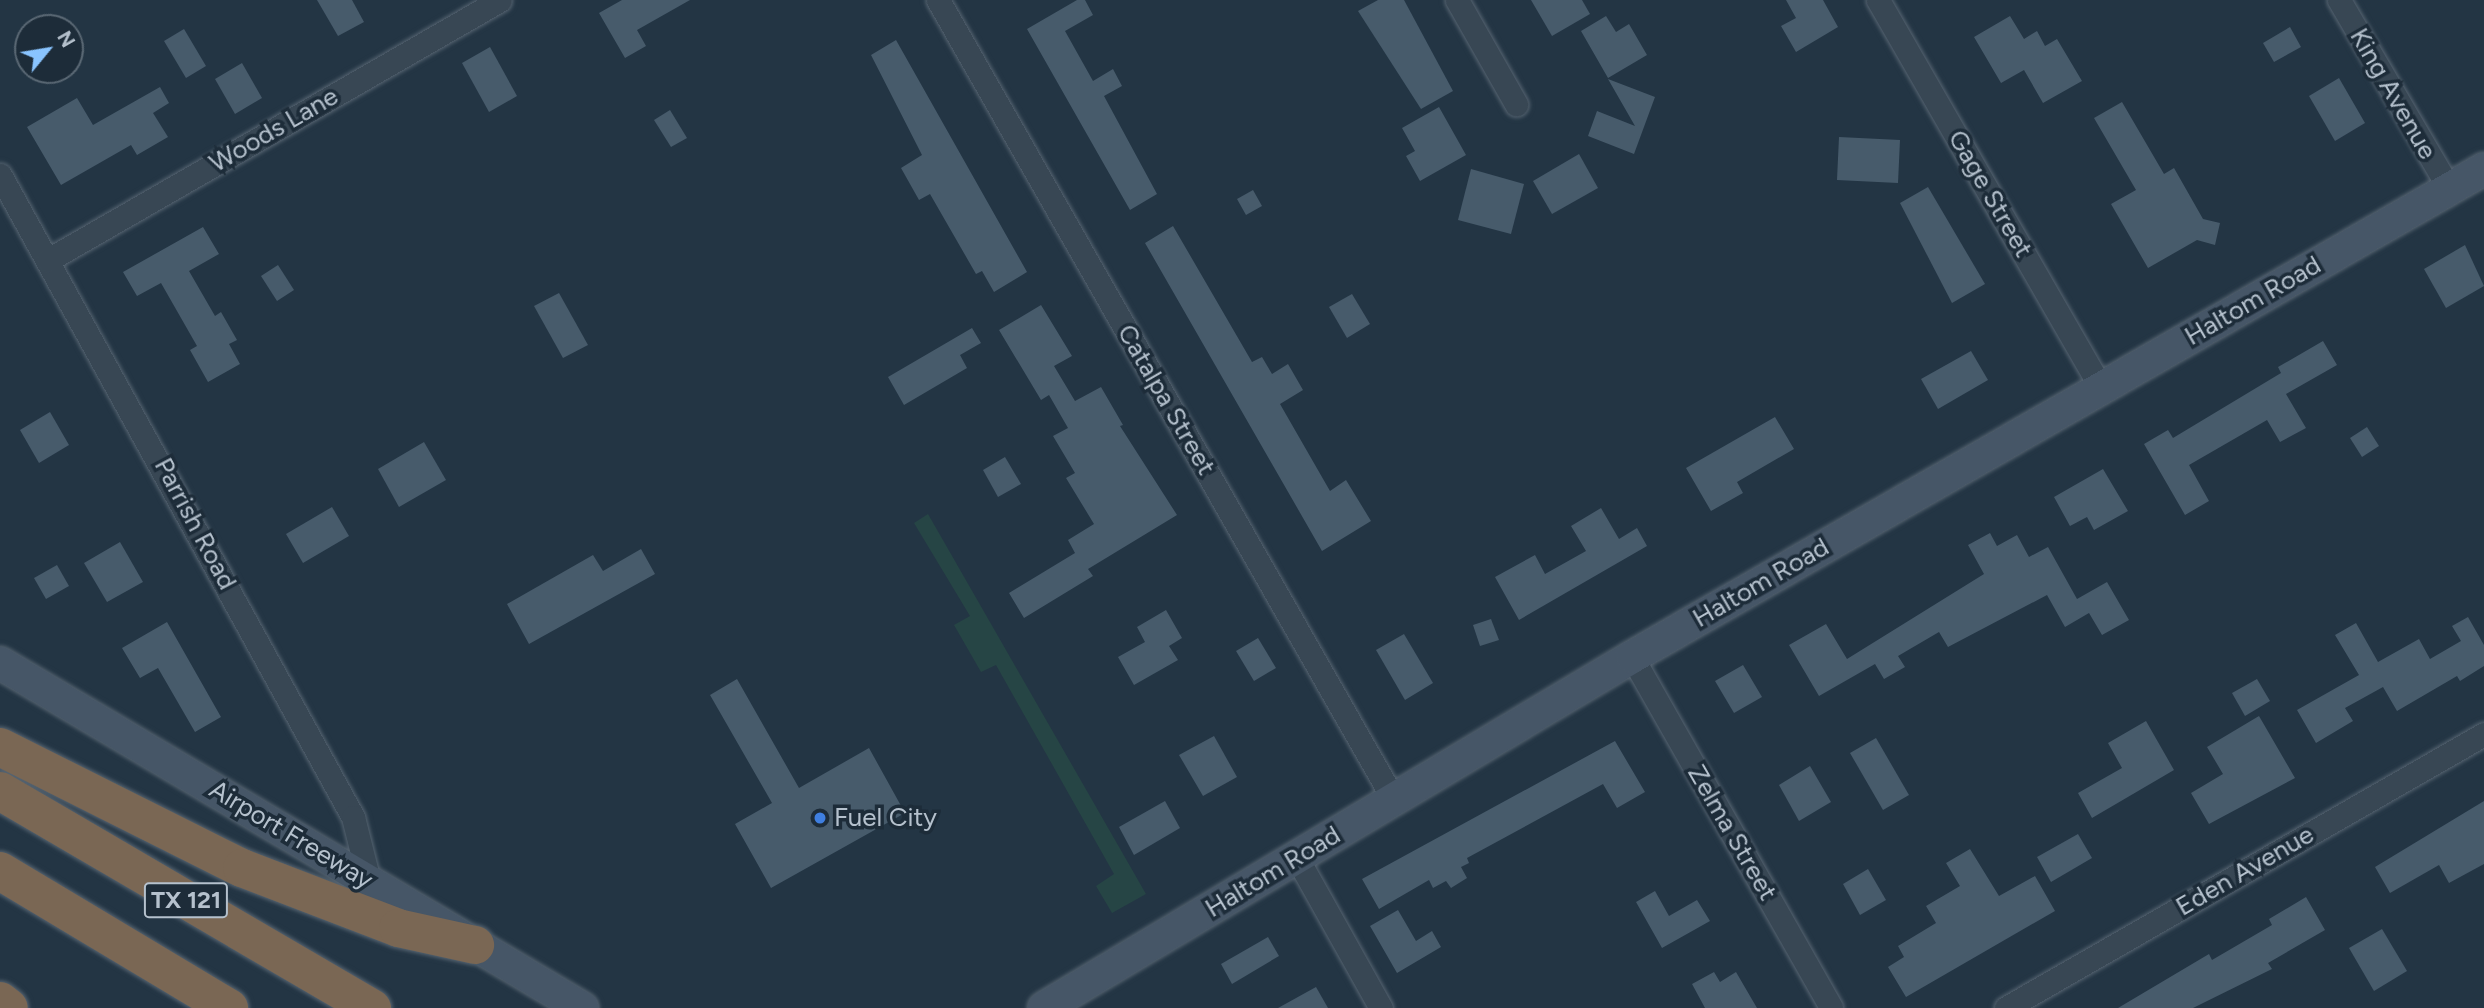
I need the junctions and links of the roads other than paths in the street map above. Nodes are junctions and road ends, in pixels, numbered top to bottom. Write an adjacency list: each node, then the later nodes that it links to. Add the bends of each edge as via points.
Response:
1 (500, 0): 10 (street, Woods Lane)
2 (938, 0): 17 (street, Catalpa Street)
3 (1457, 0): 6 (street)
4 (1878, 0): 11 (street, Gage Street)
5 (2339, 0): 9 (street, King Avenue)
6 (1516, 104)
7 (2484, 169): 9 (main road, Haltom Road)
8 (0, 175): 10 (street, Parrish Road)
9 (2449, 188): 11 (main road, Haltom Road)
10 (48, 260): 20 (street, Parrish Road, via 353,817)
11 (2101, 388): 12 (main road, Haltom Road)
12 (1632, 657): 17 (main road, Haltom Road); 29 (street, Zelma Street)
13 (0, 663): 20 (main road, Airport Freeway)
14 (2484, 734): 30 (street, Eden Avenue)
15 (0, 747): 21 (highway, via 242,868 398,928)
16 (0, 791): 25 (highway, TX 121)
17 (1394, 800): 18 (main road, Haltom Road)
18 (1297, 858): 27 (main road, Haltom Road); 28 (street)
19 (0, 871): 24 (highway, TX 121)
20 (369, 881): 21 (main road, Airport Freeway)
21 (475, 945): 26 (main road, Airport Freeway)
22 (0, 1001): 23 (highway)
23 (9, 1008)
24 (229, 1008)
25 (372, 1008)
26 (582, 1008)
27 (1044, 1008)
28 (1381, 1008)
29 (1831, 1008)
30 (2006, 1008)

